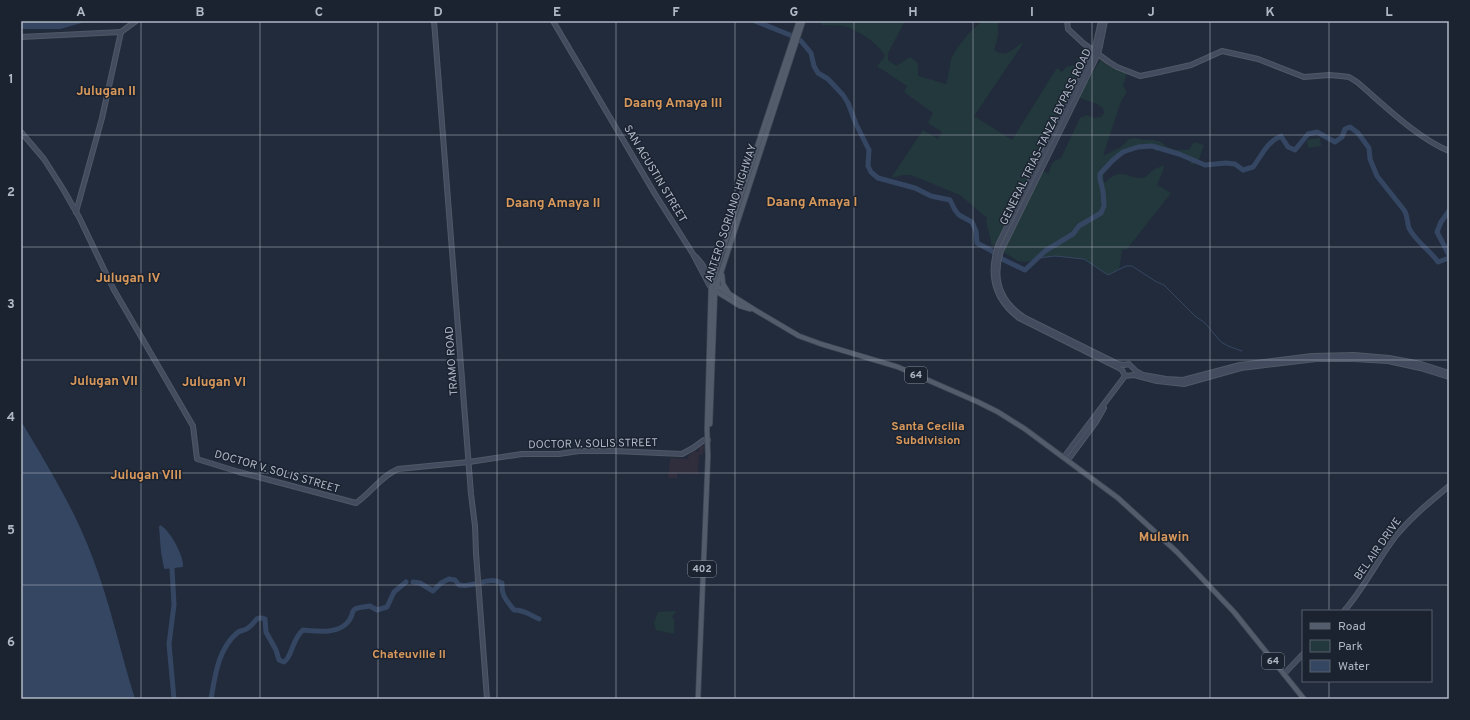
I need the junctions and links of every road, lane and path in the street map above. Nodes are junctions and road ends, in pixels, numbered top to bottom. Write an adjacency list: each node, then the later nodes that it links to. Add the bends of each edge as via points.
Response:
1 (136, 21): 9 (street)
2 (434, 21): 33 (street, TRAMO ROAD)
3 (553, 21): 17 (street, SAN AGUSTIN STREET / 402)
4 (799, 21): 10 (main road, ANTERO SORIANO HIGHWAY)
5 (803, 21): 10 (main road, ANTERO SORIANO HIGHWAY)
6 (1067, 21): 13 (street, via 1068,29)
7 (1101, 21): 13 (street, GENERAL TRIAS–TANZA BYPASS ROAD)
8 (1105, 21): 13 (street, GENERAL TRIAS–TANZA BYPASS ROAD)
9 (120, 32): 11 (street); 16 (street, via 102,118)
10 (797, 34): 12 (main road, ANTERO SORIANO HIGHWAY)
11 (21, 38)
12 (793, 47): 19 (main road, ANTERO SORIANO HIGHWAY); 20 (main road, ANTERO SORIANO HIGHWAY)
13 (1096, 53): 15 (street, via 1117,67 1140,76 1191,65 1222,51 1258,59 1304,77 1349,77 1416,131); 18 (street, GENERAL TRIAS–TANZA BYPASS ROAD)
14 (21, 132): 16 (street, DOCTOR V. SOLIS STREET, via 44,159)
15 (1449, 151)
16 (76, 212): 33 (street, DOCTOR V. SOLIS STREET, via 114,290 193,426 197,459 356,503 388,473 398,468)
17 (693, 254): 20 (street, SAN AGUSTIN STREET / 402); 21 (street, SAN AGUSTIN STREET / 402)
18 (996, 260): 24 (street, via 1000,288 1004,298 1016,311 1025,318); 25 (street, via 993,276 996,289 1001,300 1013,314)
19 (721, 272): 21 (main road, ANTERO SORIANO HIGHWAY); 22 (main road, via 724,288)
20 (713, 282): 21 (main road, 64)
21 (714, 288): 22 (main road, 64); 23 (main road, ANTERO SORIANO HIGHWAY / 402); 31 (main road, ANTERO SORIANO HIGHWAY / 402)
22 (729, 297): 23 (main road, via 720,299); 32 (main road, 64, via 809,340 898,368 978,402 1018,424)
23 (715, 308): 31 (main road, ANTERO SORIANO HIGHWAY / 402)
24 (1124, 365): 25 (street); 26 (street, via 1131,365)
25 (1122, 370): 29 (street)
26 (1134, 370): 27 (street, via 1149,376 1183,380 1240,365 1312,356 1354,355 1395,359); 28 (street)
27 (1449, 373)
28 (1132, 375): 29 (street); 30 (street, via 1166,383 1184,384 1240,368 1316,359 1354,359 1420,368)
29 (1125, 376): 32 (street)
30 (1449, 377)
31 (708, 440): 33 (street, DOCTOR V. SOLIS STREET, via 682,454 614,451 522,454); 39 (main road, ANTERO SORIANO HIGHWAY / 402)
32 (1066, 459): 37 (main road, 64, via 1118,498 1178,552 1234,612)
33 (469, 462): 38 (street, TRAMO ROAD)
34 (1449, 486): 35 (street, BEL AIR DRIVE, via 1400,531)
35 (1345, 610)
36 (1302, 655): 37 (street)
37 (1284, 674): 40 (main road, 64)
38 (487, 699)
39 (698, 699)
40 (1304, 699)

